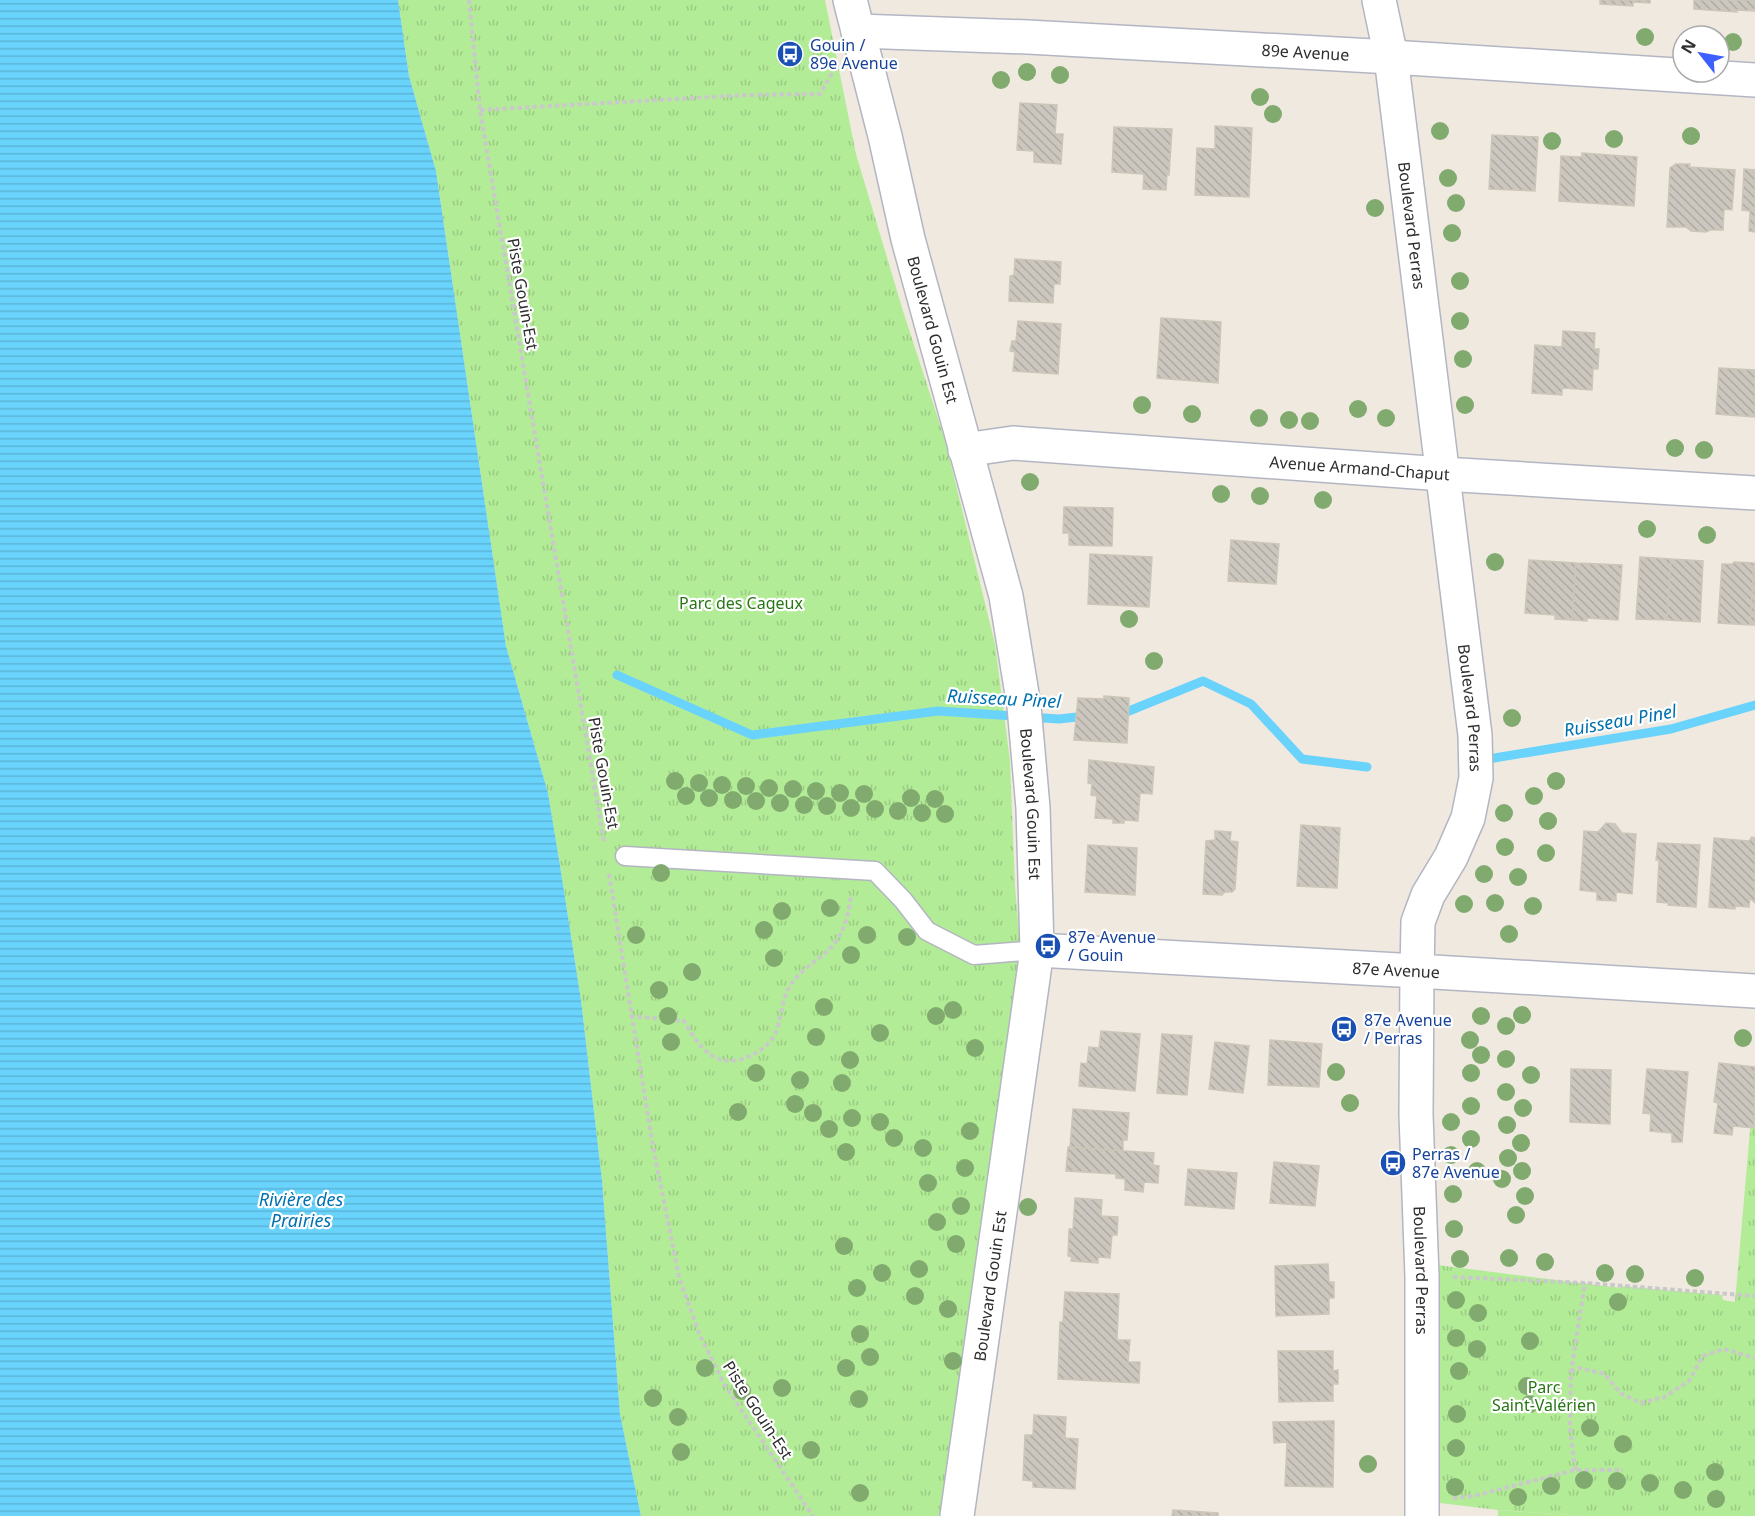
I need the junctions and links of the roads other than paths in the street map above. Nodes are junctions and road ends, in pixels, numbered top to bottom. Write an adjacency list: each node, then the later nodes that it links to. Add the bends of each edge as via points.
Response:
1 (850, 0): 3 (street, Boulevard Gouin Est)
2 (1379, 0): 4 (street, Boulevard Perras)
3 (858, 31): 4 (street, 89e Avenue); 6 (street, Boulevard Gouin Est, via 908,239)
4 (1391, 57): 5 (street, 89e Avenue); 7 (street, Boulevard Perras)
5 (1755, 80)
6 (965, 450): 7 (street, Avenue Armand-Chaput, via 1013,443); 10 (street, Boulevard Gouin Est, via 1006,596 1016,651 1034,831)
7 (1443, 474): 8 (street, Avenue Armand-Chaput); 11 (street, Boulevard Perras, via 1475,735 1476,778 1468,819 1418,922)
8 (1755, 493)
9 (625, 856): 10 (lane, via 875,871 927,931 974,955)
10 (1037, 950): 11 (street, 87e Avenue); 14 (street, Boulevard Gouin Est)
11 (1417, 971): 12 (street, 87e Avenue); 13 (street, Boulevard Perras)
12 (1755, 991)
13 (1422, 1509)
14 (957, 1516)

